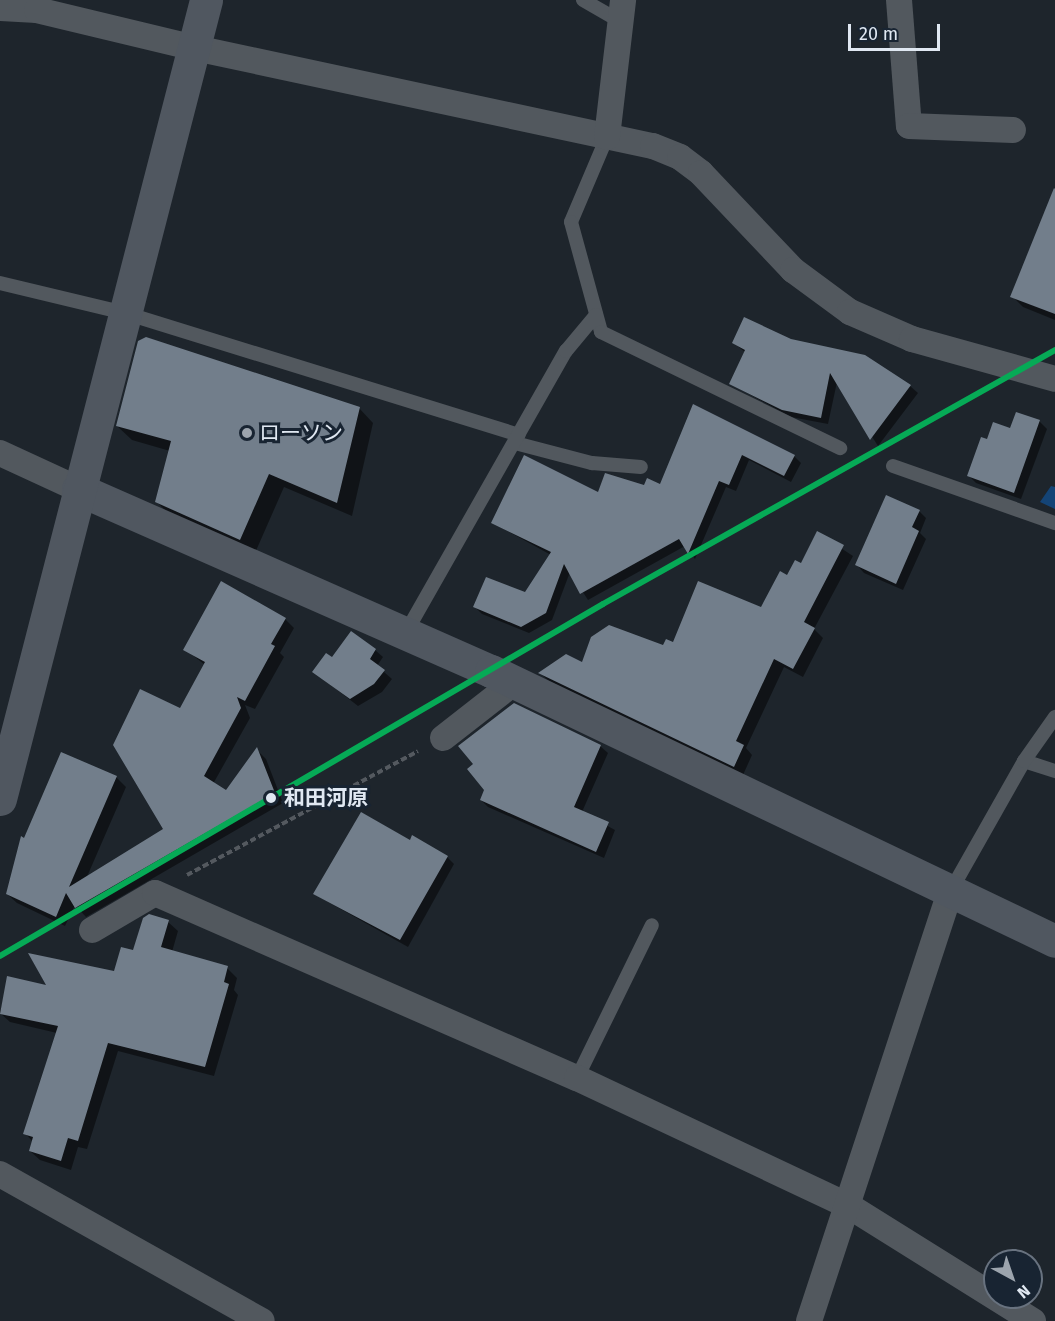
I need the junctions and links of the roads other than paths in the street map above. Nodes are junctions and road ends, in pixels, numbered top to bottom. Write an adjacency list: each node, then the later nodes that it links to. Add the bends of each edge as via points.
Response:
1 (206, 0): 6 (street)
2 (583, 0): 5 (lane)
3 (899, 0): 7 (street, via 909,126)
4 (0, 8): 6 (street, via 38,10)
5 (623, 11): 8 (street)
6 (195, 48): 8 (street); 10 (street)
7 (1013, 130)
8 (607, 137): 11 (lane, via 571,222); 12 (street, via 653,146 680,157 701,173 793,270 850,312 912,339)
9 (0, 283): 10 (lane)
10 (125, 314): 13 (lane); 18 (street)
11 (596, 315): 13 (lane, via 566,351); 14 (lane, via 601,332)
12 (1055, 379)
13 (517, 439): 17 (lane, via 592,463); 20 (lane)
14 (840, 448)
15 (0, 453): 18 (street)
16 (893, 466): 19 (lane)
17 (641, 467)
18 (78, 489): 20 (street); 26 (street)
19 (1055, 523)
20 (404, 636): 21 (street, via 491,671)
21 (512, 684): 23 (street); 27 (street)
22 (1055, 717): 24 (lane)
23 (443, 738)
24 (1024, 761): 25 (lane); 27 (lane)
25 (1055, 771)
26 (0, 799)
27 (950, 892): 30 (street); 33 (street)
28 (652, 925): 31 (lane)
29 (92, 930): 31 (street, via 155,893)
30 (1055, 941)
31 (577, 1077): 33 (street)
32 (0, 1174): 34 (street)
33 (849, 1206): 35 (street); 36 (street)
34 (262, 1321)
35 (809, 1321)
36 (1033, 1321)

